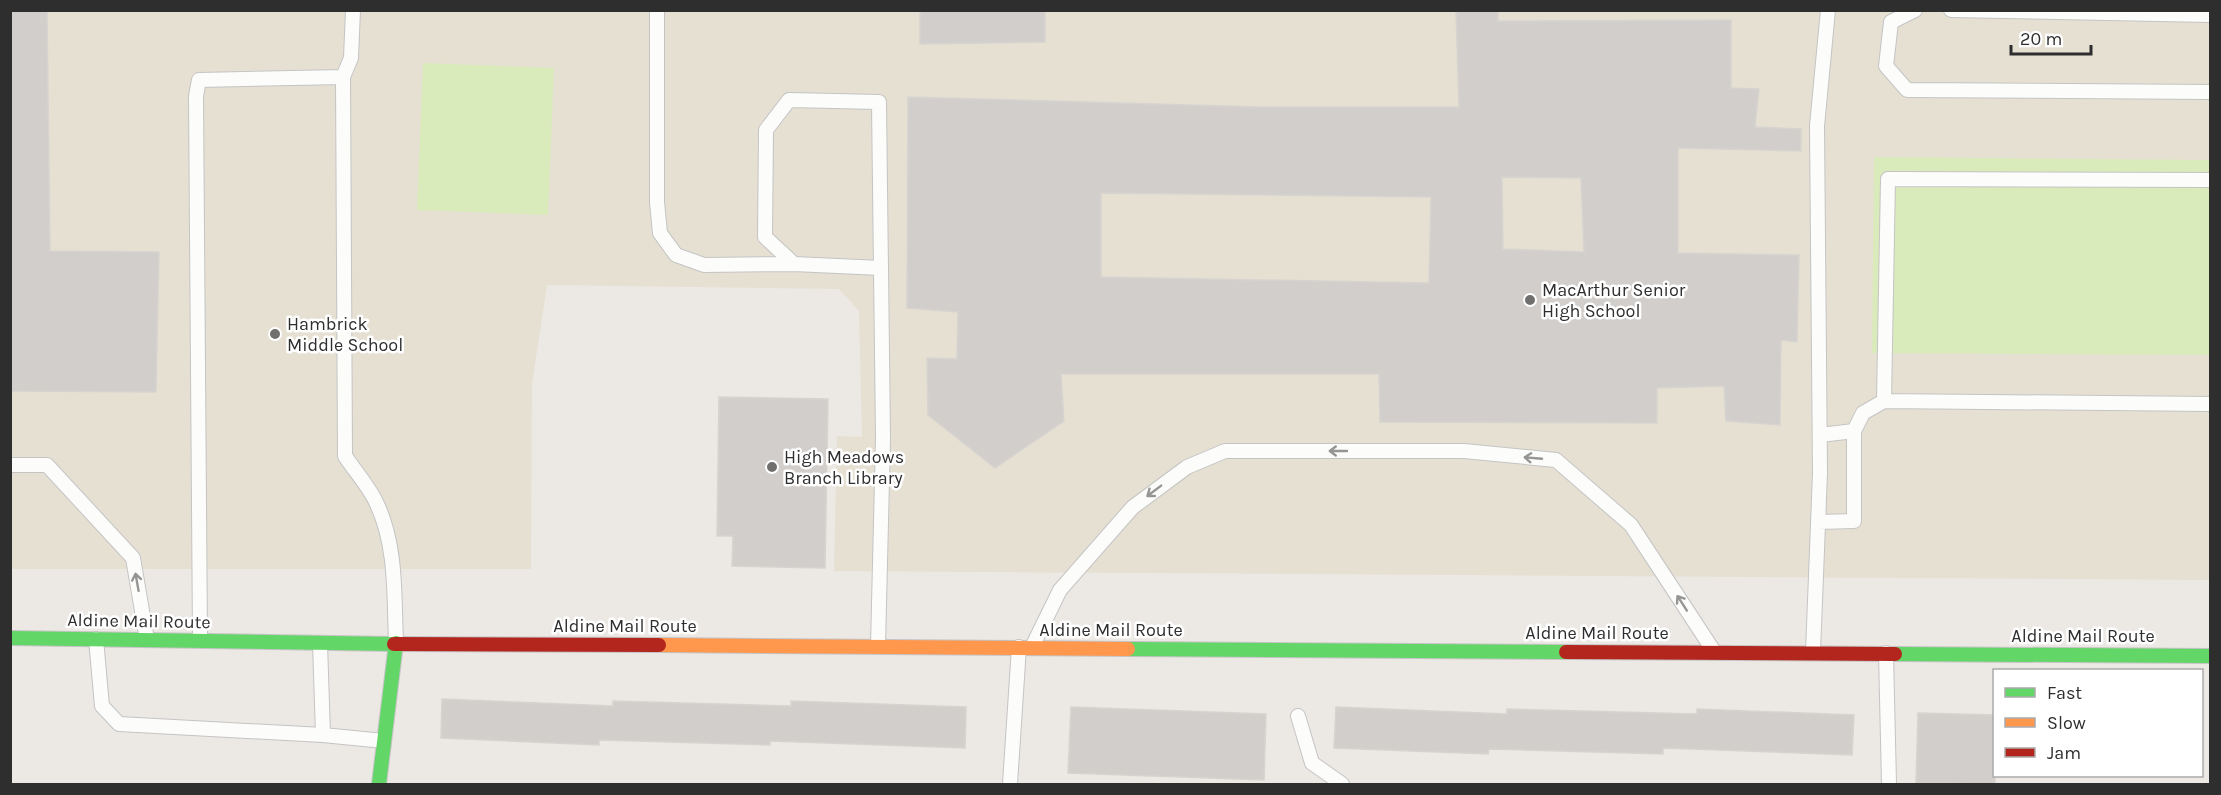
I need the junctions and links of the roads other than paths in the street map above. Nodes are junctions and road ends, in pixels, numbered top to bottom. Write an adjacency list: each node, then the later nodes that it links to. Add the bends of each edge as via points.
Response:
1 (353, 10): 7 (lane, via 351,58)
2 (657, 10): 10 (lane, via 660,233 676,255 704,265)
3 (1828, 10): 15 (lane, via 1817,126)
4 (1915, 10): 8 (lane, via 1892,22 1886,66 1907,90)
5 (1951, 10): 6 (lane)
6 (2211, 15)
7 (343, 77): 21 (lane, via 199,80 196,96); 23 (lane, via 345,456 373,494 389,538)
8 (2211, 92)
9 (2211, 180): 12 (lane, via 1888,179)
10 (794, 264): 11 (lane); 11 (lane, via 765,237 766,130 789,100 879,102)
11 (881, 268): 24 (lane, via 883,438)
12 (1884, 401): 13 (lane); 14 (lane, via 1863,413)
13 (2211, 404)
14 (1854, 431): 15 (lane); 17 (lane, via 1854,521)
15 (1820, 435): 17 (lane)
16 (10, 465): 20 (lane, one-way to 16, via 133,558 46,465)
17 (1818, 522): 27 (lane)
18 (10, 638): 19 (main road, Aldine Mail Route)
19 (96, 639): 20 (main road, Aldine Mail Route); 31 (lane, via 102,706 119,724)
20 (147, 640): 21 (main road, Aldine Mail Route)
21 (200, 640): 22 (main road, Aldine Mail Route)
22 (320, 643): 23 (main road, Aldine Mail Route); 31 (lane)
23 (396, 643): 24 (main road, Aldine Mail Route); 32 (main road)
24 (878, 646): 25 (main road, Aldine Mail Route)
25 (1026, 647): 26 (main road, Aldine Mail Route); 26 (lane, one-way to 25, via 1631,525 1556,460 1464,451 1225,451 1187,467 1134,507 1060,590); 34 (lane)
26 (1714, 652): 27 (main road, Aldine Mail Route)
27 (1813, 652): 28 (main road, Aldine Mail Route)
28 (1886, 653): 29 (main road, Aldine Mail Route); 36 (lane)
29 (2211, 656)
30 (1298, 716): 35 (lane, via 1312,763)
31 (323, 735): 32 (lane)
32 (384, 741): 33 (main road)
33 (379, 784)
34 (1010, 784)
35 (1341, 784)
36 (1889, 784)

